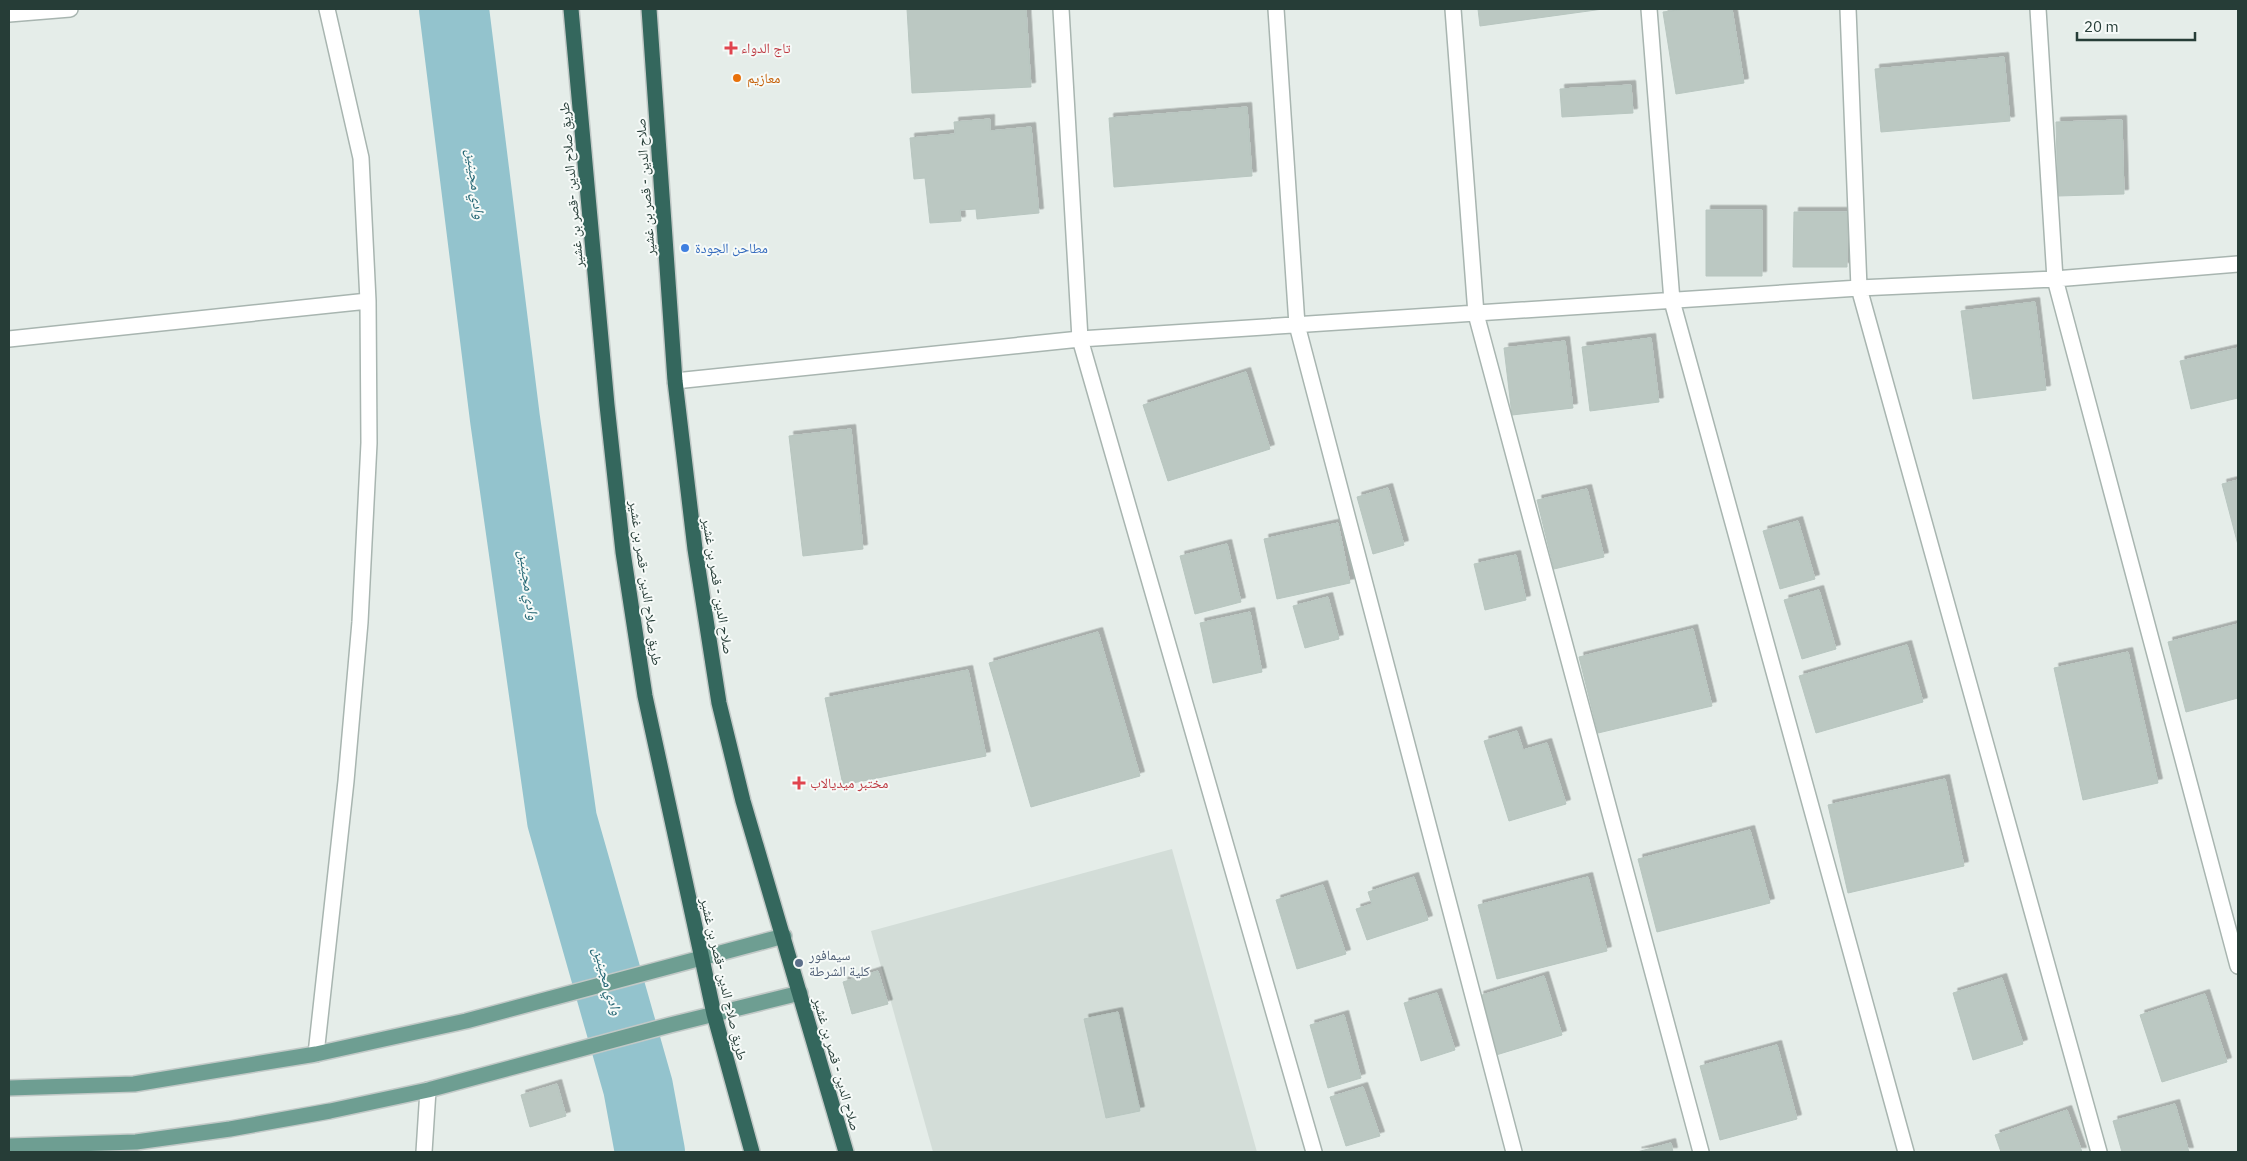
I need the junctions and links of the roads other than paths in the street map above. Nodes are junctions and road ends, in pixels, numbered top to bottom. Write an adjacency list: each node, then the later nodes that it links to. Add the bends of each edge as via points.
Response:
1 (70, 9): 11 (street)
2 (327, 9): 15 (street, via 361,158)
3 (571, 9): 23 (highway, طريق صلاح الدين -قصر بن غشير, via 607,405 624,552 646,696)
4 (649, 9): 21 (highway, صلاح الدين - قصر بن غشير)
5 (1061, 9): 19 (street)
6 (1276, 9): 18 (street)
7 (1453, 9): 17 (street)
8 (1649, 9): 16 (street)
9 (1848, 9): 14 (street)
10 (2038, 9): 13 (street)
11 (9, 14)
12 (2238, 264): 13 (street)
13 (2054, 279): 14 (street); 24 (street)
14 (1859, 288): 16 (street); 38 (street)
15 (368, 301): 20 (street); 27 (street, via 369,443 360,622)
16 (1672, 301): 17 (street); 37 (street)
17 (1476, 314): 18 (street); 36 (street)
18 (1297, 325): 19 (street); 35 (street)
19 (1080, 339): 21 (street); 34 (street)
20 (9, 340)
21 (675, 381): 22 (highway, صلاح الدين - قصر بن غشير, via 695,549 719,703 743,801)
22 (784, 936): 23 (main road); 25 (highway, صلاح الدين - قصر بن غشير)
23 (701, 957): 26 (highway, طريق صلاح الدين -قصر بن غشير); 27 (main road, via 466,1021)
24 (2238, 966)
25 (800, 993): 26 (main road); 33 (highway, صلاح الدين - قصر بن غشير)
26 (714, 1014): 29 (main road); 32 (highway, طريق صلاح الدين -قصر بن غشير)
27 (316, 1054): 28 (main road, via 134,1084)
28 (9, 1088)
29 (428, 1090): 30 (main road, via 239,1128 145,1141); 31 (street)
30 (9, 1146)
31 (424, 1152)
32 (752, 1152)
33 (846, 1152)
34 (1314, 1152)
35 (1514, 1152)
36 (1701, 1152)
37 (1906, 1152)
38 (2099, 1152)

